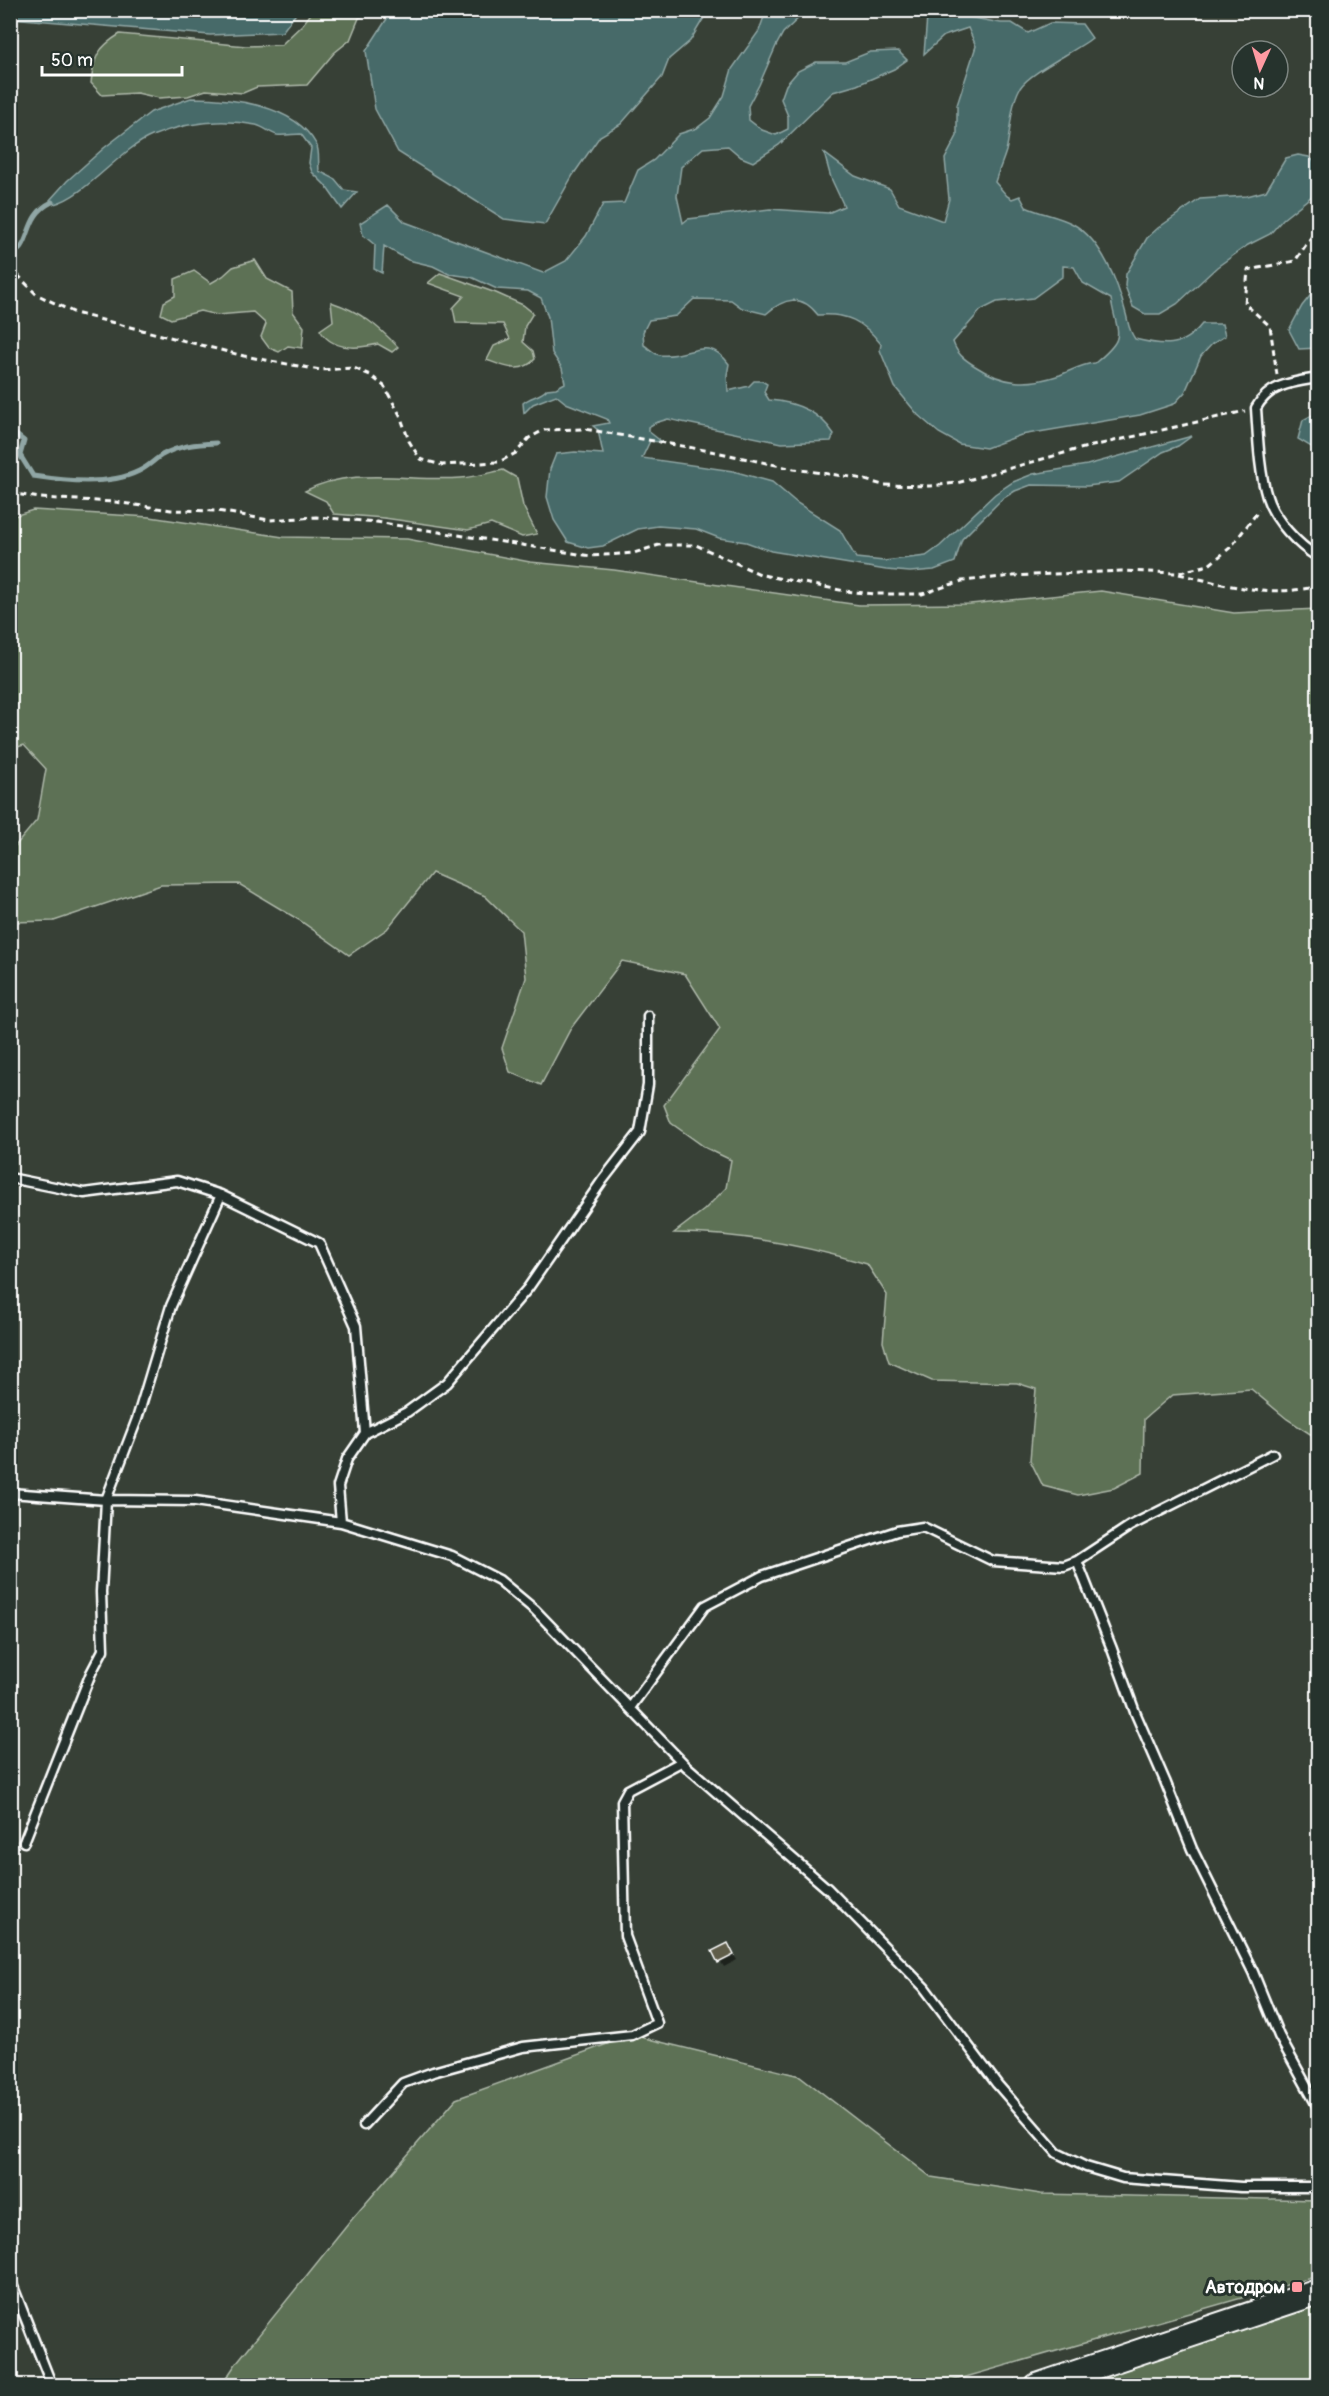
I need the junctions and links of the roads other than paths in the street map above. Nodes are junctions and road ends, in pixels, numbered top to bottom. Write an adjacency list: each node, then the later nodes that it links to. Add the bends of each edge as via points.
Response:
1 (1318, 378): 2 (lane, via 1278,385 1256,408 1268,498 1292,536)
2 (1318, 557)
3 (648, 1016): 6 (lane, via 648,1085 640,1132 528,1288 447,1383 406,1412)
4 (10, 1178): 5 (lane, via 84,1193 177,1181)
5 (221, 1195): 6 (lane, via 319,1243 356,1326); 9 (lane, via 171,1306 137,1419)
6 (365, 1433): 10 (lane, via 347,1459 338,1486)
7 (1273, 1454): 11 (lane, via 1130,1526)
8 (10, 1493): 9 (lane)
9 (106, 1500): 10 (lane, via 195,1501); 14 (lane, via 101,1592 103,1650)
10 (341, 1522): 12 (lane, via 452,1556 499,1580 535,1610)
11 (1077, 1560): 12 (lane, via 1064,1566 993,1561 933,1530 923,1527 897,1531 762,1576 705,1606); 15 (lane, via 1192,1849 1253,1972 1279,2036)
12 (630, 1708): 13 (lane)
13 (681, 1762): 16 (lane, via 628,1791 622,1801 625,1936 657,2024 632,2035 523,2047 433,2072 403,2083); 17 (lane, via 828,1889 924,1987 997,2084 1057,2153 1123,2178 1241,2187)
14 (24, 1842)
15 (1318, 2108)
16 (364, 2125)
17 (1318, 2187)
18 (10, 2279): 20 (lane)
19 (1318, 2292): 21 (street)
20 (52, 2385)
21 (1037, 2385)

